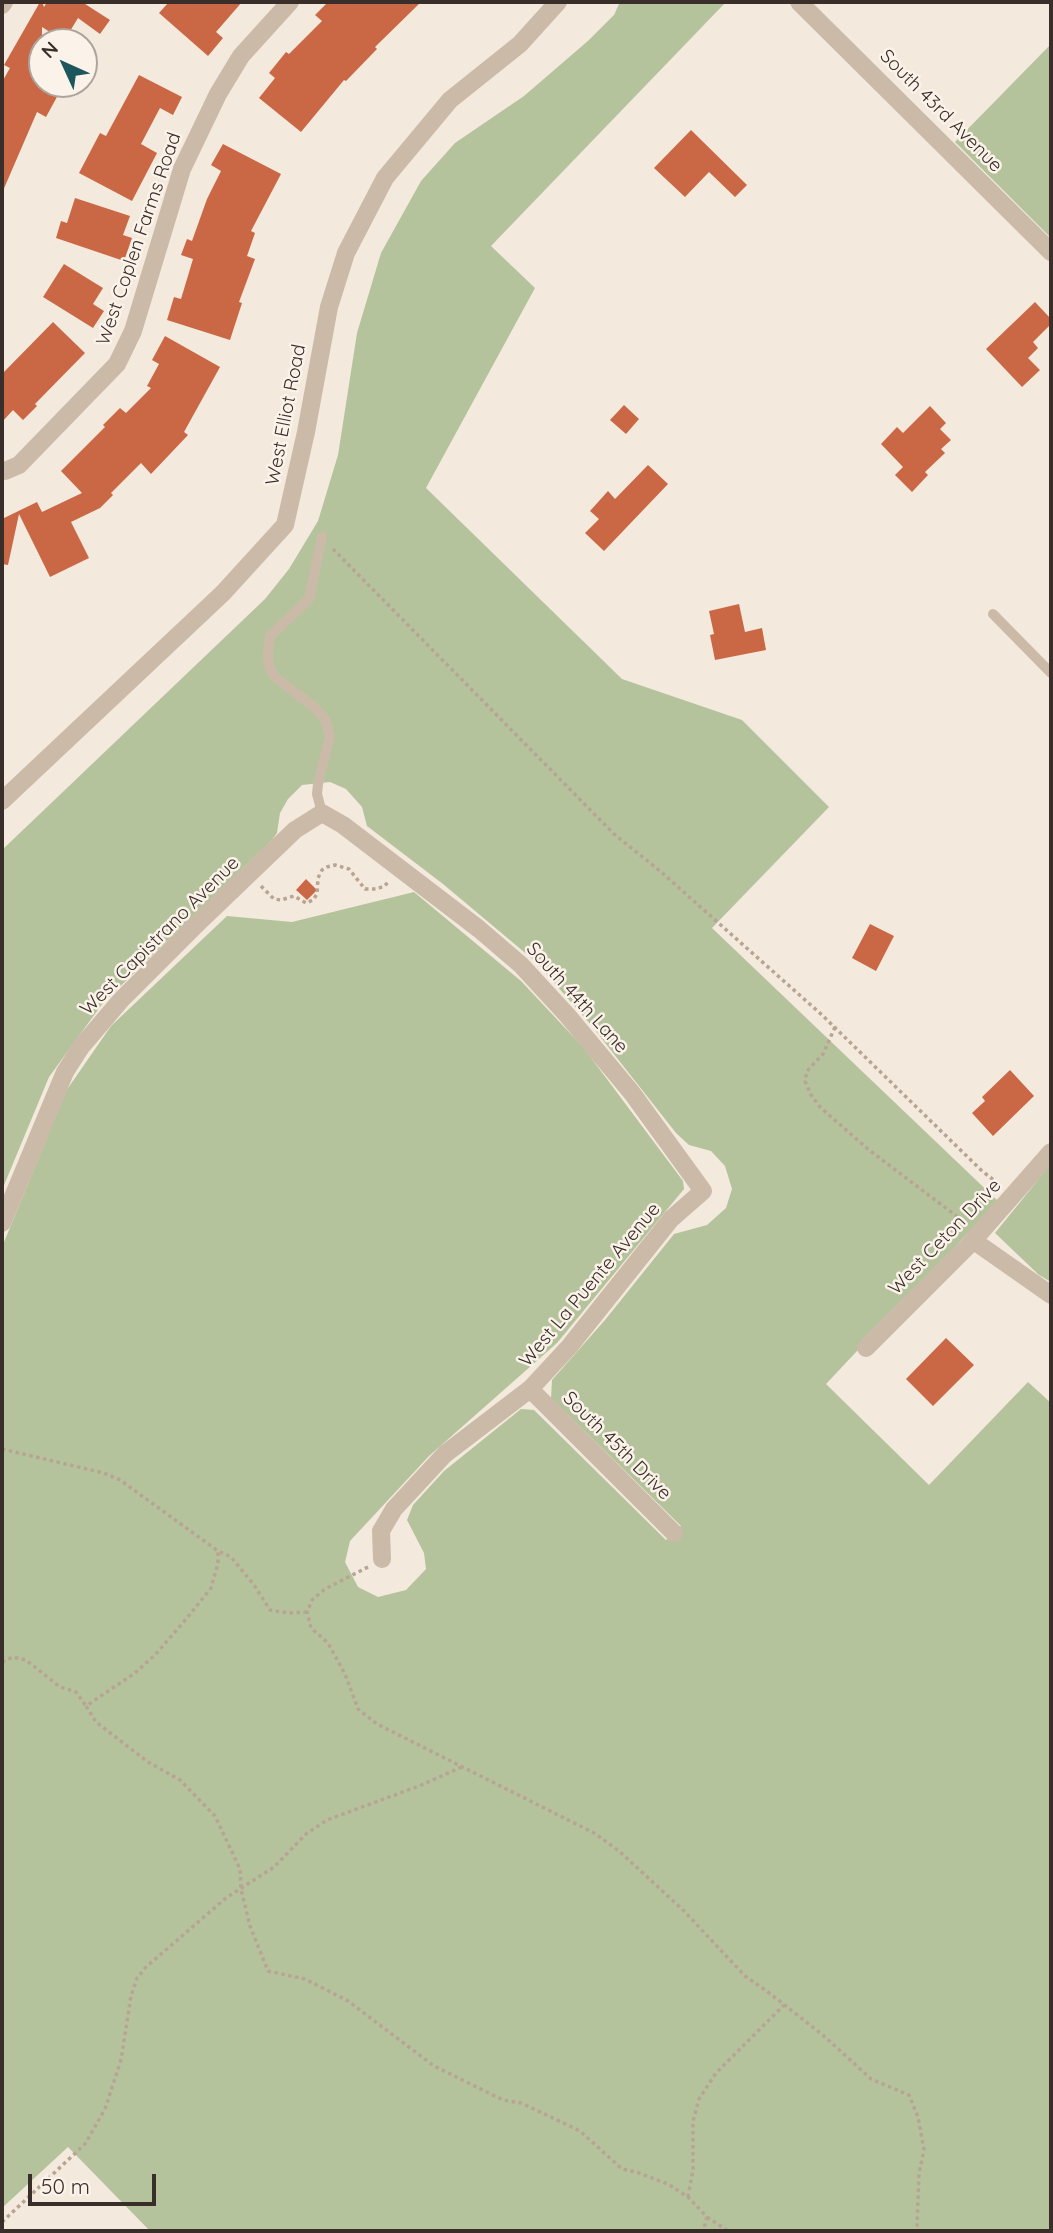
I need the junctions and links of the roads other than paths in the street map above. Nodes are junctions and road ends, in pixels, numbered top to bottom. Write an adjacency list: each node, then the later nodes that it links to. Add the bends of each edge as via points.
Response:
1 (290, 2): 5 (street, West Coplen Farms Road, via 241,56 182,169 133,331 117,364 19,464)
2 (558, 2): 9 (street, West Elliot Road, via 520,44 450,100 385,178 345,253 329,307 285,525 223,593)
3 (799, 2): 4 (street, South 43rd Avenue)
4 (1051, 251)
5 (3, 471)
6 (322, 537): 10 (lane, via 310,599 270,636 268,655 275,677 325,719 330,736 317,794)
7 (993, 614): 8 (lane)
8 (1051, 673)
9 (2, 801)
10 (322, 813): 12 (street, South 44th Lane, via 521,965 632,1093); 13 (street, West Capistrano Avenue, via 295,830 197,924 81,1047 65,1072)
11 (1051, 1152): 14 (street, West Ceton Drive)
12 (703, 1191): 17 (street, West La Puente Avenue, via 671,1219 569,1348)
13 (2, 1223)
14 (977, 1237): 15 (street); 16 (street, West Ceton Drive)
15 (1051, 1295)
16 (866, 1348)
17 (530, 1389): 18 (street, South 45th Drive); 19 (street, West La Puente Avenue, via 445,1454 394,1509 381,1531)
18 (674, 1533)
19 (382, 1559)

